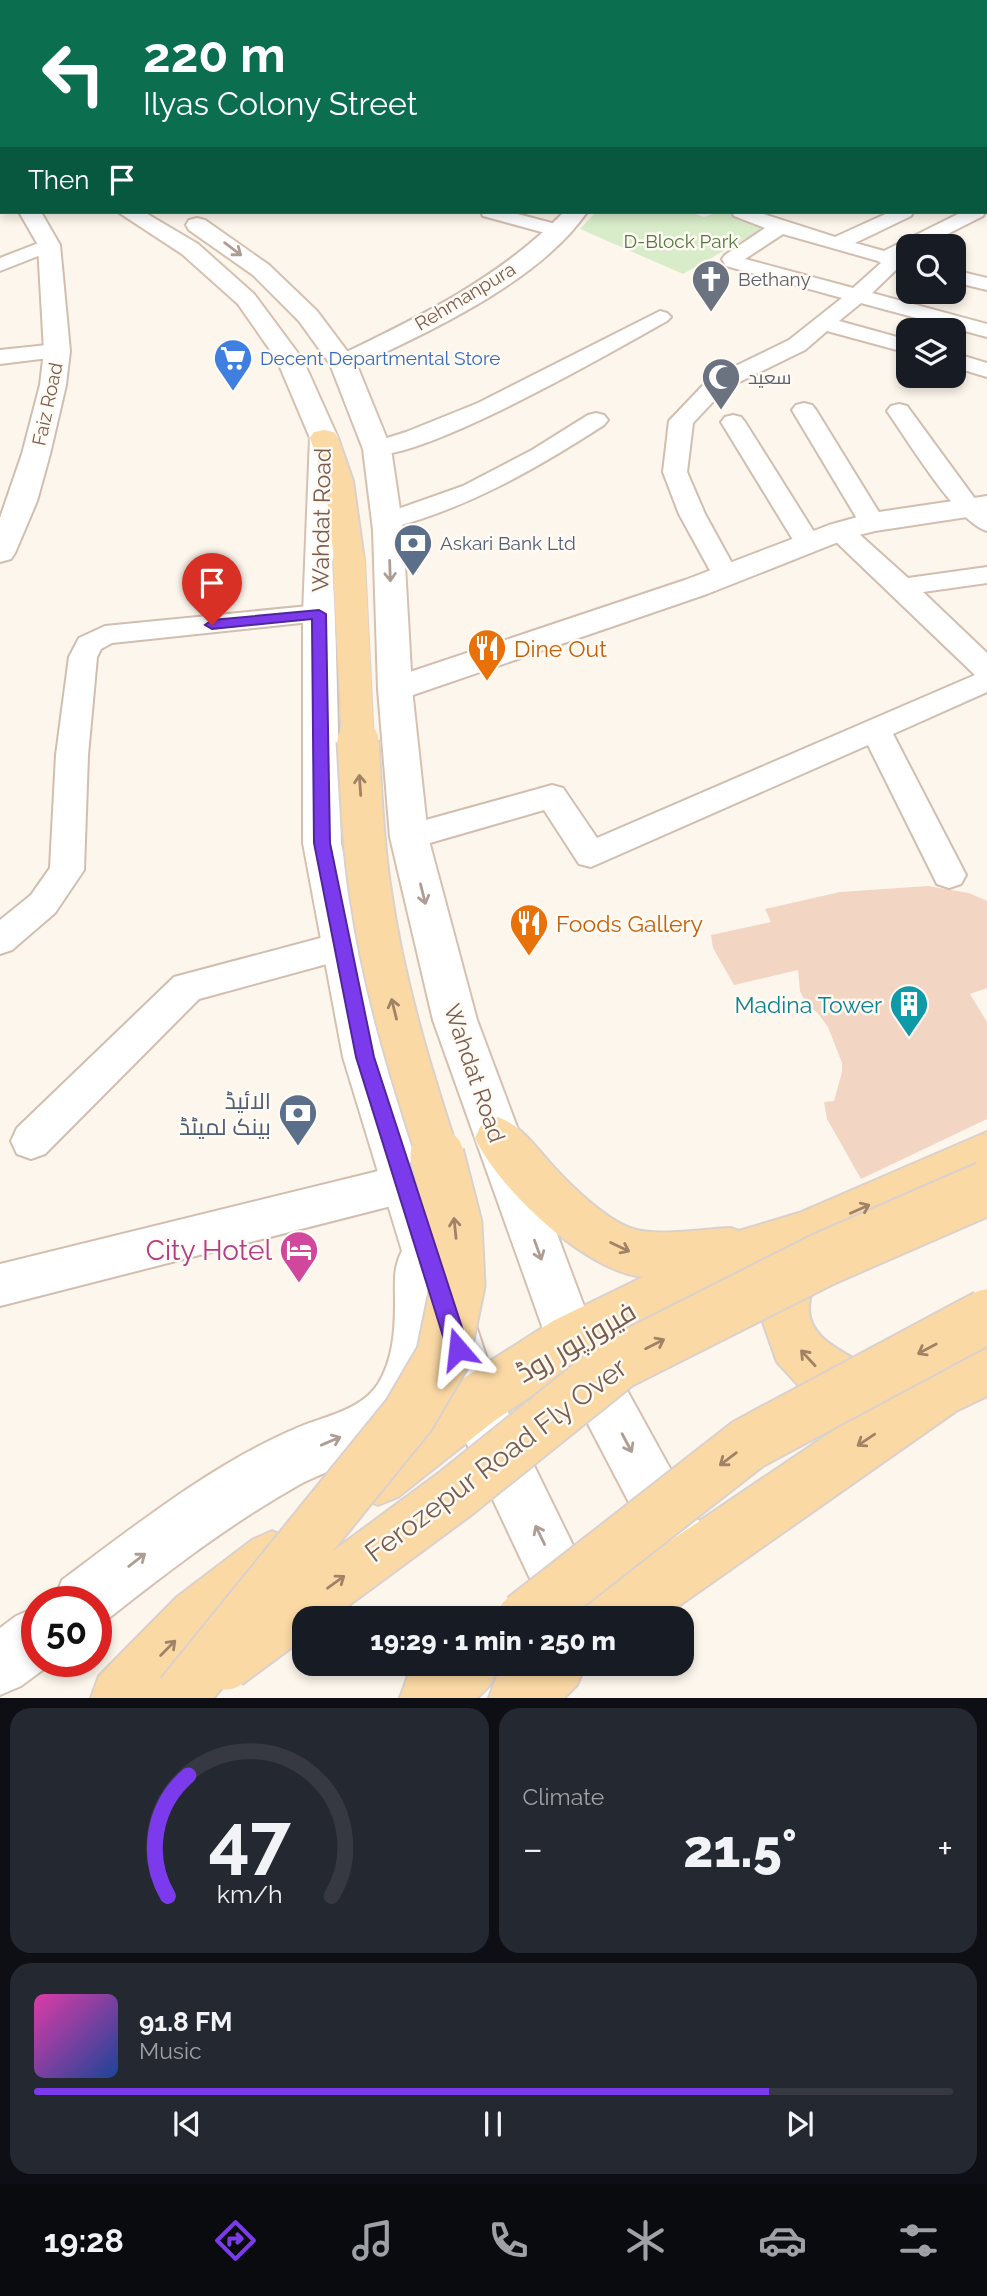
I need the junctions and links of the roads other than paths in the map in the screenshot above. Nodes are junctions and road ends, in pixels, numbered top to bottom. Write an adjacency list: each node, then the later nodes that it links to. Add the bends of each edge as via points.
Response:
1 (31, 214): 13 (main road, Faiz Road)
2 (132, 214): 32 (main road, Wahdat Road, via 190,249 246,299 290,360)
3 (179, 214): 25 (main road, Wahdat Road, one-way to 25, via 261,270 308,316)
4 (497, 214): 11 (street)
5 (574, 214): 11 (main road, Rehmanpura)
6 (746, 214): 10 (street)
7 (802, 214): 10 (street)
8 (900, 214): 12 (street)
9 (973, 214): 14 (street)
10 (778, 227): 12 (street); 18 (street, via 733,262)
11 (560, 231): 25 (main road, Rehmanpura, via 468,298)
12 (836, 244): 14 (street)
13 (49, 245): 15 (street); 23 (main road, Faiz Road)
14 (895, 261): 18 (street)
15 (0, 265)
16 (966, 278): 17 (street)
17 (985, 281)
18 (857, 296): 20 (street); 21 (street)
19 (660, 317): 33 (street, via 420,438)
20 (823, 323): 22 (street); 42 (street, via 797,345 717,384 681,421 675,472)
21 (987, 331)
22 (896, 344)
23 (57, 351): 24 (street); 34 (main road, Faiz Road, via 53,384)
24 (0, 357)
25 (343, 363): 33 (main road, Wahdat Road)
26 (966, 364): 27 (street)
27 (987, 370)
28 (804, 410): 37 (street)
29 (899, 411): 35 (street)
30 (596, 420): 36 (street, via 472,491)
31 (733, 422): 39 (street)
32 (324, 438): 44 (main road, Wahdat Road); 76 (main road, one-way to 32, bridge, via 409,1415 443,1357 458,1284 456,1225 392,1005 371,898 363,835 349,560 339,481)
33 (377, 449): 36 (main road, Wahdat Road)
34 (11, 503): 40 (main road, Faiz Road)
35 (981, 512): 37 (main road)
36 (387, 520): 47 (main road, Wahdat Road, one-way to 47)
37 (872, 522): 38 (main road)
38 (840, 531): 39 (main road); 43 (street)
39 (808, 543): 42 (main road)
40 (0, 553)
41 (987, 575): 43 (street)
42 (726, 576): 47 (main road)
43 (902, 587): 45 (street)
44 (319, 614): 51 (street, via 105,635 89,644 83,657 72,755 67,870 43,904); 52 (main road, Wahdat Road, via 322,843)
45 (987, 670)
46 (987, 681): 48 (street)
47 (395, 689): 49 (main road, Wahdat Road)
48 (876, 730): 49 (street, via 591,855 552,796); 50 (street)
49 (409, 837): 53 (main road, Wahdat Road, one-way to 53, via 455,1020)
50 (949, 875)
51 (0, 940)
52 (343, 946): 54 (street, via 187,987); 57 (main road, Wahdat Road, via 365,1057)
53 (498, 1138): 59 (main road, one-way to 59, via 555,1203 626,1252 658,1255); 62 (main road, Wahdat Road, one-way to 62)
54 (31, 1141)
55 (987, 1153): 58 (main road, فیروزپور روڈ, one-way to 55)
56 (987, 1188): 76 (main road, Ferozepur Road Fly Over, one-way to 56, bridge, via 455,1494 618,1363 824,1259)
57 (412, 1200): 60 (street); 65 (main road, Wahdat Road); 66 (main road, via 422,1312 420,1343 409,1380 393,1408)
58 (804, 1234): 59 (main road, فیروزپور روڈ); 64 (main road, one-way to 58, via 873,1400 816,1367 795,1344 783,1308)
59 (750, 1250): 62 (main road, فیروزپور روڈ)
60 (0, 1285)
61 (987, 1316): 69 (main road, one-way to 69, bridge, via 748,1444)
62 (571, 1339): 65 (main road, فیروزپور روڈ); 67 (main road, Wahdat Road, one-way to 67)
63 (987, 1368): 64 (main road)
64 (937, 1392): 67 (main road, one-way to 67)
65 (475, 1402): 66 (main road); 70 (main road, Wahdat Road, one-way to 65); 76 (main road, فیروزپور روڈ, one-way to 65, via 198,1618)
66 (377, 1422): 68 (main road, one-way to 66, via 240,1489 308,1451)
67 (690, 1561): 71 (main road)
68 (102, 1586)
69 (540, 1606)
70 (574, 1606)
71 (629, 1606)
72 (21, 1649): 73 (main road)
73 (0, 1665)
74 (455, 1676): 77 (main road)
75 (543, 1676): 78 (main road)
76 (143, 1694)
77 (430, 1698)
78 (519, 1698)

